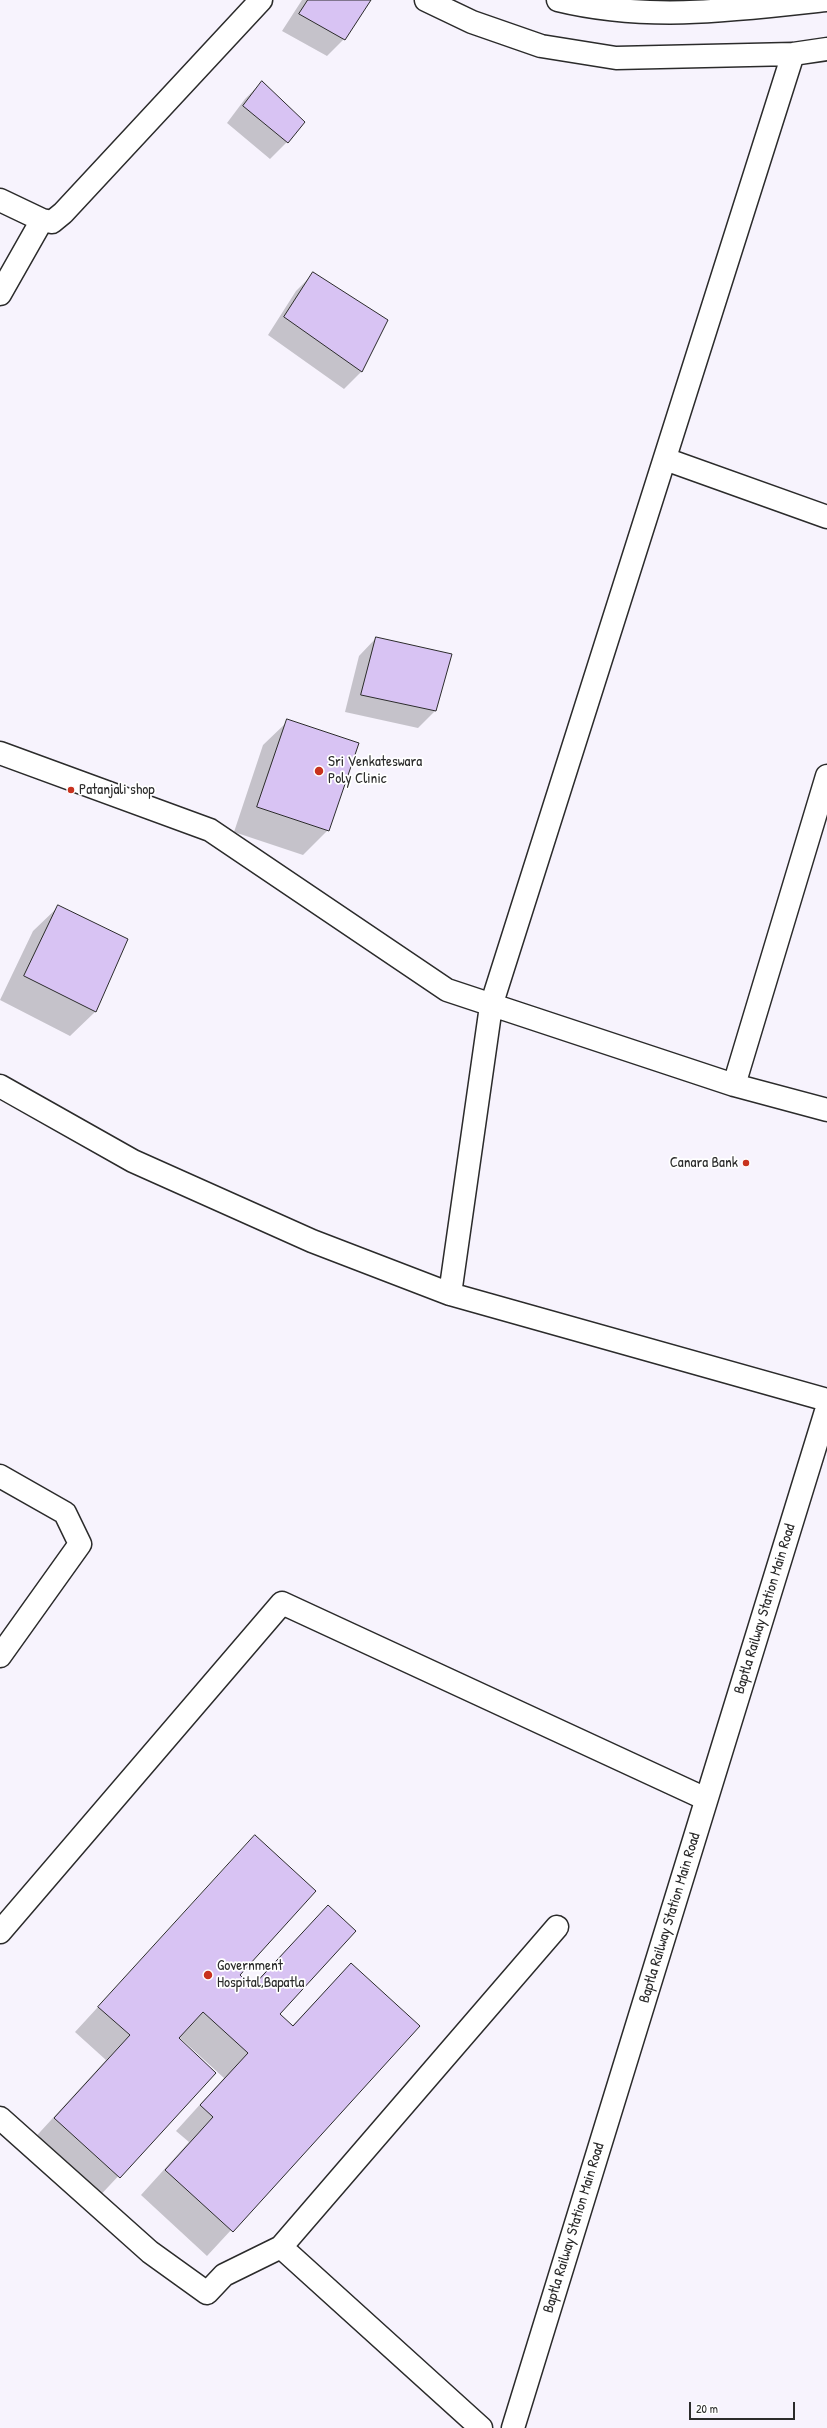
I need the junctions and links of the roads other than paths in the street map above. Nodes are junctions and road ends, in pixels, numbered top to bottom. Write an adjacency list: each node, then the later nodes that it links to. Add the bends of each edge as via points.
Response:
1 (261, 0): 8 (street, via 63,213 52,222)
2 (426, 0): 6 (street, via 472,22 541,46 616,58)
3 (558, 0): 4 (street, via 593,9 655,13 712,12)
4 (827, 0)
5 (827, 49): 6 (street)
6 (793, 54): 10 (street)
7 (0, 200): 8 (street)
8 (42, 220): 9 (street)
9 (0, 294)
10 (665, 458): 11 (street); 14 (street)
11 (827, 517)
12 (0, 753): 14 (street, via 210,830 447,990)
13 (827, 776): 15 (street)
14 (491, 1006): 15 (street); 18 (street)
15 (734, 1085): 17 (street)
16 (0, 1086): 18 (street, via 134,1161 312,1241)
17 (827, 1110)
18 (450, 1294): 19 (street)
19 (827, 1400)
20 (827, 1408): 23 (street, Baptla Railway Station Main Road)
21 (0, 1476): 22 (street, via 65,1512 80,1544)
22 (0, 1656)
23 (706, 1799): 25 (street, via 282,1603); 29 (street, Baptla Railway Station Main Road)
24 (556, 1927): 27 (street)
25 (0, 1932)
26 (0, 2118): 27 (street, via 150,2252 207,2293 224,2275)
27 (281, 2247): 28 (street)
28 (481, 2428)
29 (513, 2428)

